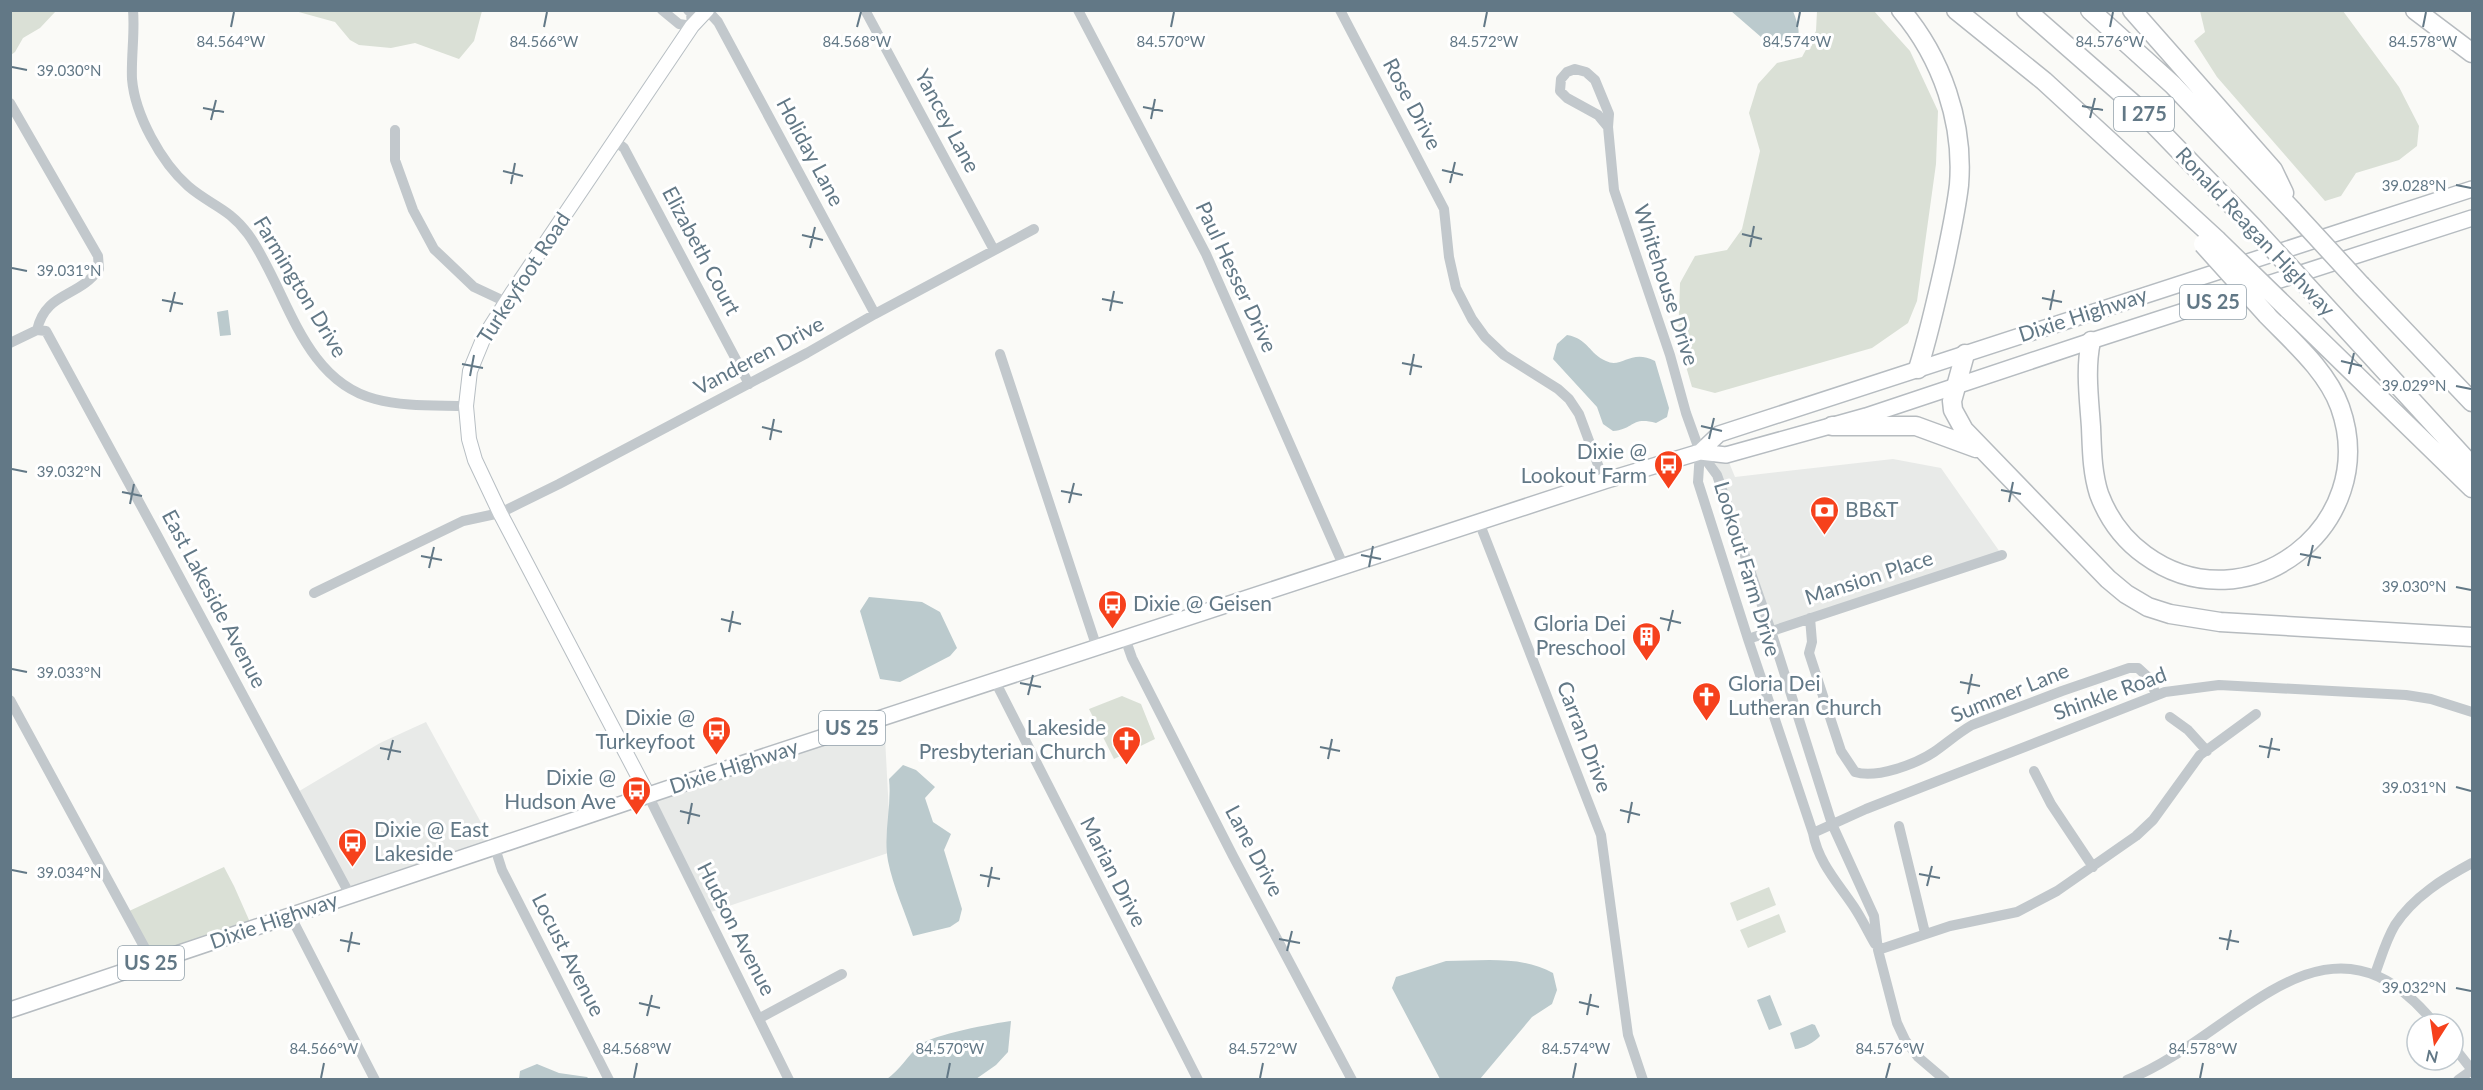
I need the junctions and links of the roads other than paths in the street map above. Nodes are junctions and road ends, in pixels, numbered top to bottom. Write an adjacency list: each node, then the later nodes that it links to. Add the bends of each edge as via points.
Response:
1 (133, 10): 37 (street, Farmington Drive, via 132,78 139,110 157,146 171,170 190,188 237,220 255,244 315,356 330,374 374,399)
2 (662, 10): 14 (street, via 679,24)
3 (688, 10): 14 (street)
4 (707, 10): 14 (main road, Turkeyfoot Road); 27 (street, Holiday Lane, via 718,22)
5 (865, 10): 25 (street, Yancey Lane)
6 (1078, 10): 47 (street, Paul Hesser Drive, via 1206,254)
7 (1340, 10): 42 (street, Rose Drive, via 1444,208 1456,288 1472,319 1504,355 1569,399)
8 (1901, 10): 33 (highway, via 1921,36 1950,97 1960,160 1955,211)
9 (1956, 10): 24 (highway, via 2108,138)
10 (2026, 10): 41 (highway, Ronald Reagan Highway / I 275, bridge, via 2138,108)
11 (2090, 10): 21 (highway, Ronald Reagan Highway / I 275, via 2173,85)
12 (2132, 10): 21 (highway, via 2272,170)
13 (2415, 10): 15 (highway)
14 (692, 26): 19 (main road, Turkeyfoot Road)
15 (2472, 53)
16 (10, 103): 28 (street, via 98,256 99,269 91,280 47,306)
17 (1608, 127): 17 (street, Whitehouse Drive, via 1609,114 1594,80 1586,72 1567,72 1561,79 1560,91 1598,115); 40 (street, Whitehouse Drive, via 1614,190)
18 (395, 130): 26 (street, via 395,160 413,210 434,249 474,287)
19 (614, 140): 26 (main road, Turkeyfoot Road); 34 (street, Elizabeth Court, via 624,147)
20 (2472, 189): 32 (main road, Dixie Highway / US 25)
21 (2293, 211): 36 (highway, Ronald Reagan Highway / I 275, bridge)
22 (2472, 218): 29 (main road, Dixie Highway / US 25)
23 (1034, 229): 25 (street, Vanderen Drive)
24 (2210, 242): 29 (highway, bridge, via 2267,315 2314,365 2340,406 2348,456 2344,484 2328,520 2300,552 2264,573 2204,579 2155,563 2136,549 2111,518 2093,470 2087,361); 43 (highway, bridge, via 2288,309)
25 (994, 250): 27 (street, Vanderen Drive)
26 (506, 302): 37 (main road, Turkeyfoot Road, via 476,354 466,387)
27 (875, 314): 34 (street, Vanderen Drive)
28 (37, 330): 30 (street); 70 (street, East Lakeside Avenue, via 46,331)
29 (2091, 341): 35 (main road, Dixie Highway / US 25)
30 (10, 343)
31 (1000, 354): 54 (street)
32 (1965, 354): 33 (main road, Dixie Highway / US 25); 35 (highway)
33 (1918, 369): 40 (main road, Dixie Highway / US 25, via 1719,434)
34 (749, 384): 44 (street, Vanderen Drive)
35 (1954, 387): 38 (main road, Dixie Highway / US 25); 39 (highway, via 1953,410)
36 (2472, 402)
37 (466, 406): 44 (main road, Turkeyfoot Road, via 475,460)
38 (1832, 426): 39 (highway, via 1916,426); 40 (main road, Dixie Highway / US 25, via 1726,455)
39 (1980, 450): 51 (highway, via 2108,579 2148,607 2190,620)
40 (1700, 452): 42 (main road, Dixie Highway / US 25); 50 (street, Lookout Farm Drive, via 1717,475); 53 (street, Lookout Farm Drive, via 1698,482)
41 (2472, 466)
42 (1604, 481): 45 (main road, Dixie Highway / US 25)
43 (2472, 488)
44 (500, 513): 48 (street, Vanderen Drive, via 463,521); 63 (main road, Turkeyfoot Road)
45 (1479, 522): 47 (main road, Dixie Highway / US 25); 86 (street, Carran Drive, via 1601,835 1628,1035)
46 (2002, 555): 49 (street, Mansion Place)
47 (1344, 567): 52 (main road, Dixie Highway / US 25)
48 (314, 593)
49 (1810, 618): 50 (street, Mansion Place); 56 (street, Summer Lane, via 1809,653 1841,751 1855,772 1864,775 1916,761 1972,725 2129,668 2138,668 2150,679)
50 (1770, 631): 53 (street, Mansion Place); 64 (street, Lookout Farm Drive)
51 (2472, 637)
52 (1125, 638): 54 (main road, Dixie Highway / US 25); 85 (street, Lane Drive, via 1198,787)
53 (1748, 639): 66 (street, Lookout Farm Drive)
54 (1096, 648): 55 (main road, Dixie Highway / US 25)
55 (995, 681): 63 (main road, Dixie Highway / US 25); 84 (street, Marian Drive)
56 (2156, 695): 58 (street, Shinkle Road, via 2219,685 2273,687 2406,695); 64 (street, Shinkle Road)
57 (10, 700): 74 (street)
58 (2472, 712)
59 (2256, 714): 61 (street)
60 (2170, 717): 61 (street)
61 (2206, 751): 69 (street, via 2152,820)
62 (2034, 771): 69 (street)
63 (648, 795): 67 (main road, Dixie Highway / US 25); 79 (street, Hudson Avenue)
64 (1832, 824): 66 (street, Shinkle Road); 73 (street, Lookout Farm Drive, via 1874,916)
65 (1899, 826): 72 (street)
66 (1813, 833): 73 (street, Lookout Farm Drive, via 1825,866)
67 (495, 848): 70 (main road, Dixie Highway / US 25); 82 (street, Locust Avenue, via 502,870)
68 (2472, 863): 76 (street, via 2409,908 2389,937)
69 (2093, 867): 72 (street, via 2017,912)
70 (350, 895): 71 (main road, Dixie Highway / US 25)
71 (291, 916): 74 (main road, Dixie Highway / US 25); 81 (street)
72 (1925, 933): 73 (street)
73 (1878, 950): 87 (street, Lookout Farm Drive, via 1905,1040 1927,1067)
74 (153, 963): 77 (main road, Dixie Highway / US 25)
75 (842, 974): 79 (street)
76 (2375, 974): 78 (street, via 2405,991); 88 (street, via 2336,968 2297,977 2172,1057)
77 (10, 1010)
78 (2424, 1012)
79 (760, 1018): 83 (street, Hudson Avenue)
80 (2472, 1070): 89 (street)
81 (375, 1080)
82 (609, 1080)
83 (789, 1080)
84 (1198, 1080)
85 (1352, 1080)
86 (1643, 1080)
87 (1945, 1080)
88 (2127, 1080)
89 (2458, 1080)

